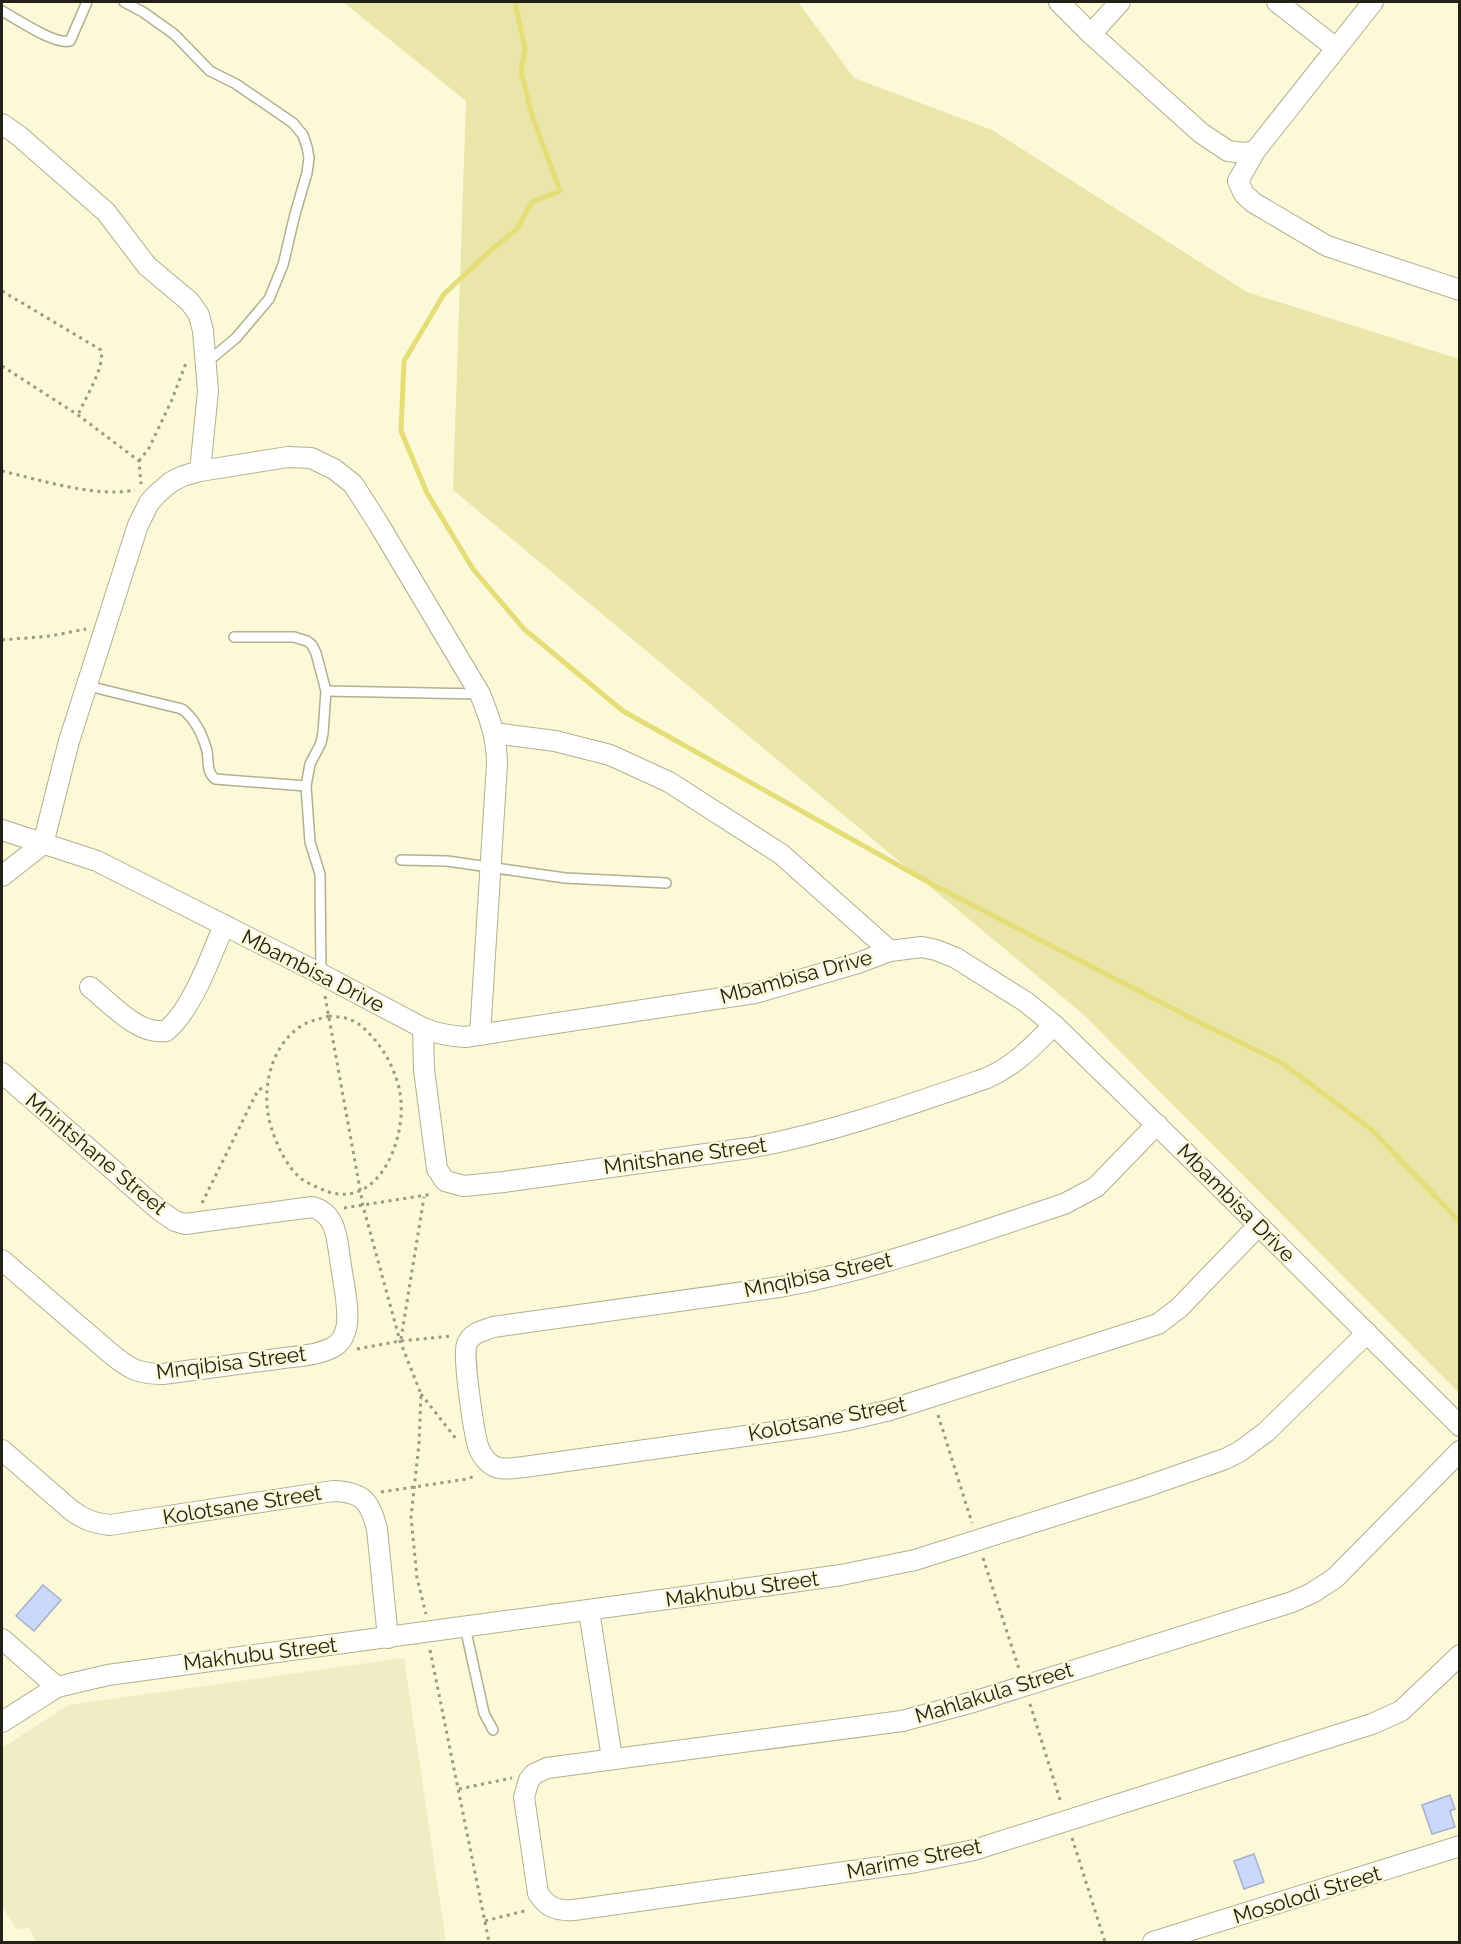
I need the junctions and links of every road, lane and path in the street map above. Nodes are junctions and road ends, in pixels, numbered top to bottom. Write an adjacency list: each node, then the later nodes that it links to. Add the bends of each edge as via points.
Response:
1 (87, 2): 7 (lane, via 70,41 64,43)
2 (124, 2): 14 (lane, via 174,34 210,71 292,123 307,147 307,173 283,265 269,299 236,338)
3 (1059, 2): 8 (street)
4 (1120, 2): 8 (street)
5 (1277, 2): 9 (street)
6 (1373, 2): 9 (street)
7 (2, 11)
8 (1091, 34): 11 (street, via 1201,133 1228,150)
9 (1336, 48): 11 (street)
10 (2, 124): 14 (street, via 106,212 147,266 190,302 203,331)
11 (1255, 151): 12 (street, via 1238,181 1244,195 1254,203 1327,246)
12 (1460, 290)
13 (2, 291): 16 (path, via 101,350 97,374)
14 (197, 361): 17 (path); 19 (street, via 208,391)
15 (2, 366): 16 (path)
16 (78, 415): 17 (path)
17 (139, 461): 18 (path, via 142,489 123,493 104,493)
18 (2, 471)
19 (200, 471): 20 (street, via 171,482 148,503 128,550); 25 (street, via 299,456 322,462 353,484)
20 (107, 621): 22 (path, via 50,636); 23 (street)
21 (234, 637): 24 (lane, via 294,637 307,641 316,653)
22 (2, 640)
23 (88, 686): 27 (lane, via 182,709 190,715 202,738 208,771 215,778); 29 (street)
24 (326, 691): 25 (lane); 27 (lane, via 321,743 310,764)
25 (480, 694): 26 (street)
26 (494, 733): 31 (street, via 497,764); 35 (street, via 555,741 610,755 669,782 782,854)
27 (306, 786): 36 (lane, via 310,842 320,874)
28 (2, 830): 29 (street, Mbambisa Drive)
29 (43, 844): 32 (street); 34 (street, Mbambisa Drive, via 97,861)
30 (401, 860): 31 (lane)
31 (492, 867): 33 (lane, via 565,878); 41 (street)
32 (2, 876)
33 (666, 883)
34 (224, 925): 36 (street, Mbambisa Drive); 37 (street, via 179,1020 166,1030 148,1030 138,1025)
35 (890, 951): 39 (street, Mbambisa Drive, via 922,946 956,958 1026,1002); 41 (street, Mbambisa Drive, via 755,993)
36 (321, 974): 38 (path); 40 (street, Mbambisa Drive)
37 (90, 987)
38 (329, 1016): 43 (path, via 302,1026 284,1041); 46 (path); 46 (path, via 350,1019 366,1029 393,1070 400,1094 401,1116 393,1155 373,1183)
39 (1054, 1025): 44 (street, Mbambisa Drive); 45 (street, Mnitshane Street, via 1020,1059 987,1078 870,1118 786,1141 504,1182)
40 (423, 1028): 41 (street, Mbambisa Drive, via 451,1036); 45 (street, via 424,1070 437,1169)
41 (480, 1035)
42 (2, 1073): 50 (street, Mnintshane Street, via 159,1209 175,1221)
43 (266, 1086): 46 (path, via 272,1131 283,1156 302,1180 341,1196); 50 (path, via 258,1090)
44 (1157, 1124): 51 (street, Mbambisa Drive); 54 (street, Mnqibisa Street, via 1083,1196 882,1264 780,1287 493,1327)
45 (451, 1184): 47 (path)
46 (360, 1191): 48 (path)
47 (424, 1197): 48 (path); 55 (path)
48 (363, 1206): 49 (path); 55 (path)
49 (322, 1210): 50 (street, Mnintshane Street, via 312,1207); 56 (street, Mnqibisa Street, via 334,1226 347,1313 347,1329)
50 (192, 1223)
51 (1258, 1226): 53 (street, Mbambisa Drive); 62 (street, Kolotsane Street, via 1179,1308 1158,1324 901,1406 810,1427 524,1467)
52 (2, 1260): 56 (street, Mnqibisa Street, via 125,1366 141,1373 163,1374 307,1355)
53 (1367, 1333): 58 (street, Mbambisa Drive); 65 (street, Makhubu Street, via 1266,1432 1239,1452 1200,1469 887,1567)
54 (471, 1337): 55 (path); 62 (street, via 465,1347 465,1362 478,1447)
55 (400, 1341): 56 (path, via 355,1349); 57 (path)
56 (334, 1347)
57 (421, 1394): 59 (path); 63 (path)
58 (1460, 1426)
59 (462, 1446)
60 (2, 1450): 64 (street, Kolotsane Street, via 82,1519 94,1523 110,1525 333,1491 346,1491)
61 (1460, 1451): 74 (street, Mahlakula Street, via 1335,1578 1292,1602 902,1721)
62 (494, 1467): 63 (path, via 467,1479)
63 (415, 1487): 64 (path); 67 (path, via 411,1517)
64 (362, 1498): 68 (street, via 377,1529)
65 (589, 1611): 66 (street, Makhubu Street); 74 (street)
66 (465, 1627): 67 (street, Makhubu Street); 73 (lane, via 484,1713)
67 (427, 1633): 68 (street, Makhubu Street); 76 (path)
68 (388, 1638): 71 (street, Makhubu Street, via 108,1675)
69 (2, 1639): 71 (street)
70 (1460, 1655): 78 (street, Marime Street, via 1401,1711 1372,1724 974,1850 916,1862 574,1910)
71 (57, 1687): 72 (street, Makhubu Street)
72 (2, 1722)
73 (493, 1730)
74 (612, 1758): 75 (street, via 547,1768)
75 (534, 1774): 76 (path); 78 (street, via 524,1797 538,1893)
76 (459, 1789): 79 (path)
77 (1460, 1846): 81 (street, Mosolodi Street)
78 (547, 1905): 79 (path)
79 (484, 1921): 80 (path)
80 (489, 1942)
81 (1153, 1942)

